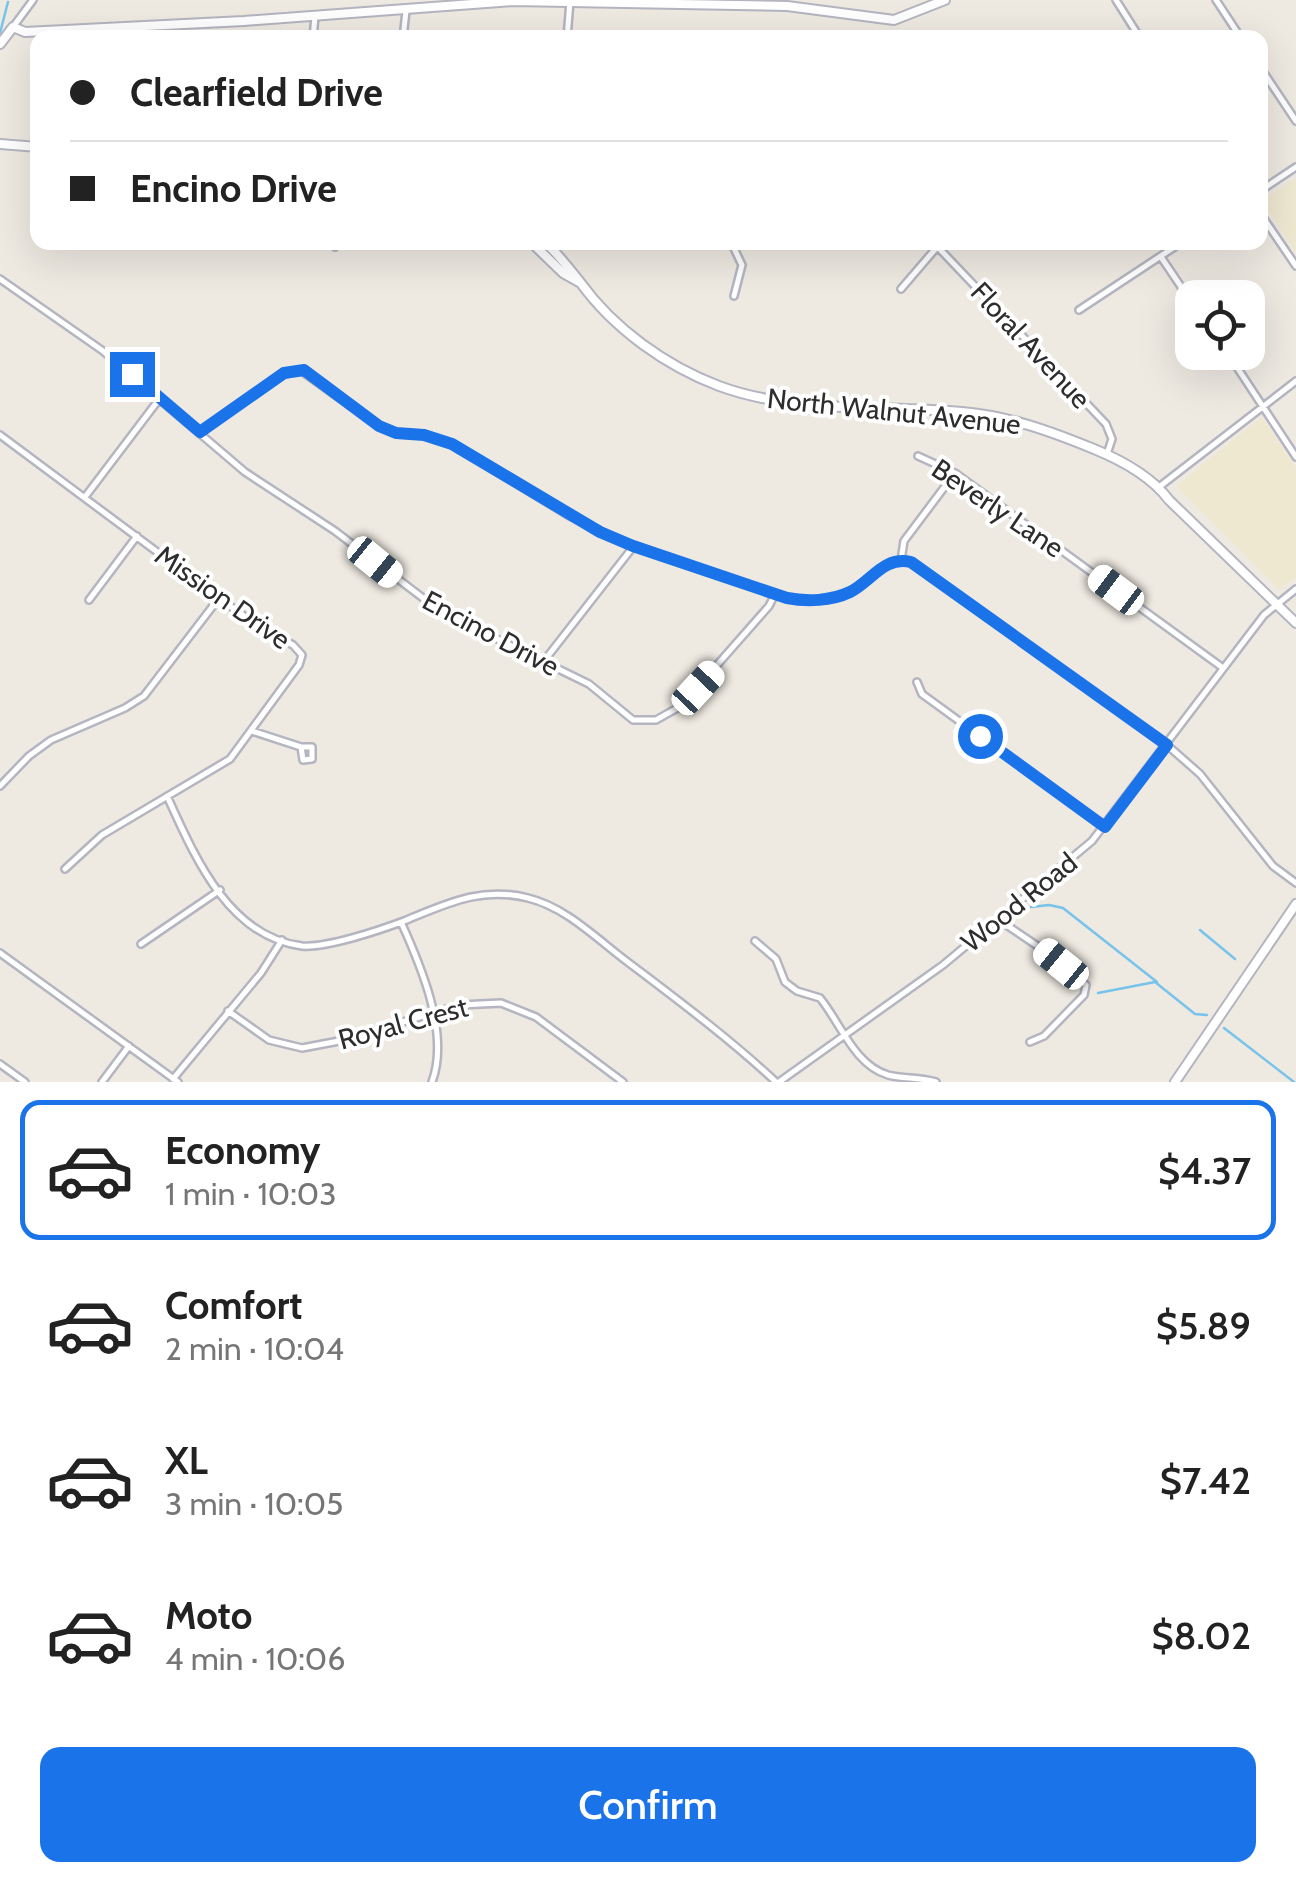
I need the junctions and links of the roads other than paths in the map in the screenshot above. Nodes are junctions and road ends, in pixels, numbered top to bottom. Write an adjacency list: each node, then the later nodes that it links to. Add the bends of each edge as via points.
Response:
1 (945, 0): 6 (street, via 894,20)
2 (1116, 0): 15 (street)
3 (1216, 0): 16 (street)
4 (570, 1): 6 (street); 7 (street); 14 (street)
5 (28, 2): 10 (street)
6 (774, 3)
7 (417, 4): 8 (street)
8 (406, 8): 9 (street); 13 (street)
9 (315, 16): 11 (street); 12 (street)
10 (13, 27): 17 (street); 18 (street)
11 (61, 30)
12 (314, 30)
13 (405, 30)
14 (568, 30)
15 (1135, 30)
16 (1235, 30)
17 (30, 32)
18 (0, 44)
19 (1268, 79): 20 (street)
20 (1296, 122)
21 (0, 145): 22 (street); 23 (street)
22 (30, 147)
23 (0, 155)
24 (1296, 167): 25 (street)
25 (1268, 186)
26 (1268, 225): 34 (street)
27 (539, 250): 37 (street, North Walnut Avenue)
28 (553, 250): 37 (street, North Walnut Avenue)
29 (735, 250): 39 (street, via 742,265)
30 (931, 250): 38 (street)
31 (940, 250): 47 (street, Floral Avenue, via 1106,424 1112,439)
32 (1167, 250): 33 (street)
33 (1161, 256): 36 (street); 40 (street)
34 (1296, 266)
35 (0, 280): 43 (street, Encino Drive)
36 (1177, 280)
37 (579, 282): 47 (street, North Walnut Avenue, via 660,356 736,392 999,417)
38 (901, 288)
39 (734, 296)
40 (1079, 310)
41 (1238, 370): 44 (street)
42 (1296, 381): 44 (street)
43 (160, 398): 45 (street, Encino Drive); 52 (street)
44 (1263, 406): 49 (street); 51 (street)
45 (200, 432): 54 (street, via 284,373 304,370 379,426 452,444); 62 (street, Encino Drive, via 245,472 440,611)
46 (0, 435): 52 (street, Mission Drive)
47 (1107, 454): 51 (street, North Walnut Avenue)
48 (918, 456): 50 (street, Beverly Lane)
49 (1296, 457)
50 (955, 474): 55 (street, via 904,542); 63 (street, Beverly Lane)
51 (1159, 487): 60 (street, North Walnut Avenue)
52 (85, 497): 53 (street, Mission Drive)
53 (136, 536): 58 (street, Mission Drive); 59 (street)
54 (633, 546): 57 (street); 62 (street)
55 (901, 560): 57 (street, via 840,596 803,600); 66 (street)
56 (1296, 589): 60 (street, Wood Road)
57 (775, 594): 62 (street, Encino Drive, via 681,706 656,720 625,716 594,688)
58 (219, 598): 65 (street, Mission Drive, via 302,655); 68 (street, via 144,696 51,740)
59 (90, 600)
60 (1277, 604): 61 (street, North Walnut Avenue); 63 (street, Wood Road)
61 (1296, 623)
62 (544, 662)
63 (1223, 668): 66 (street, Wood Road)
64 (918, 682): 70 (street, via 922,694)
65 (252, 731): 67 (street); 69 (street, Mission Drive, via 230,758)
66 (1167, 745): 70 (street, Wood Road); 72 (street)
67 (302, 747)
68 (0, 786)
69 (167, 796): 71 (street, Mission Drive, via 102,835); 73 (street, via 185,839)
70 (1105, 827): 75 (street, Wood Road)
71 (65, 869)
72 (1296, 883)
73 (220, 890): 77 (street, via 240,920); 79 (street)
74 (1296, 904): 94 (street)
75 (998, 920): 83 (street, Wood Road); 84 (street, via 1086,986 1044,1036)
76 (400, 922): 77 (street, via 313,946); 82 (street); 92 (street, via 474,895 548,905)
77 (282, 940): 81 (street)
78 (755, 941): 83 (street, via 776,958 784,982 820,998)
79 (141, 944)
80 (0, 953): 85 (street)
81 (228, 1011): 82 (street, Royal Crest, via 269,1040 302,1048); 87 (street)
82 (432, 1013): 90 (street, via 438,1046); 91 (street, Royal Crest, via 474,1002 512,1005)
83 (846, 1035): 92 (street, Wood Road); 93 (street, via 880,1072)
84 (1030, 1042)
85 (129, 1046): 87 (street); 89 (street)
86 (0, 1064): 88 (street)
87 (175, 1080)
88 (25, 1082)
89 (102, 1082)
90 (432, 1082)
91 (623, 1082)
92 (778, 1082)
93 (936, 1082)
94 (1174, 1082)

